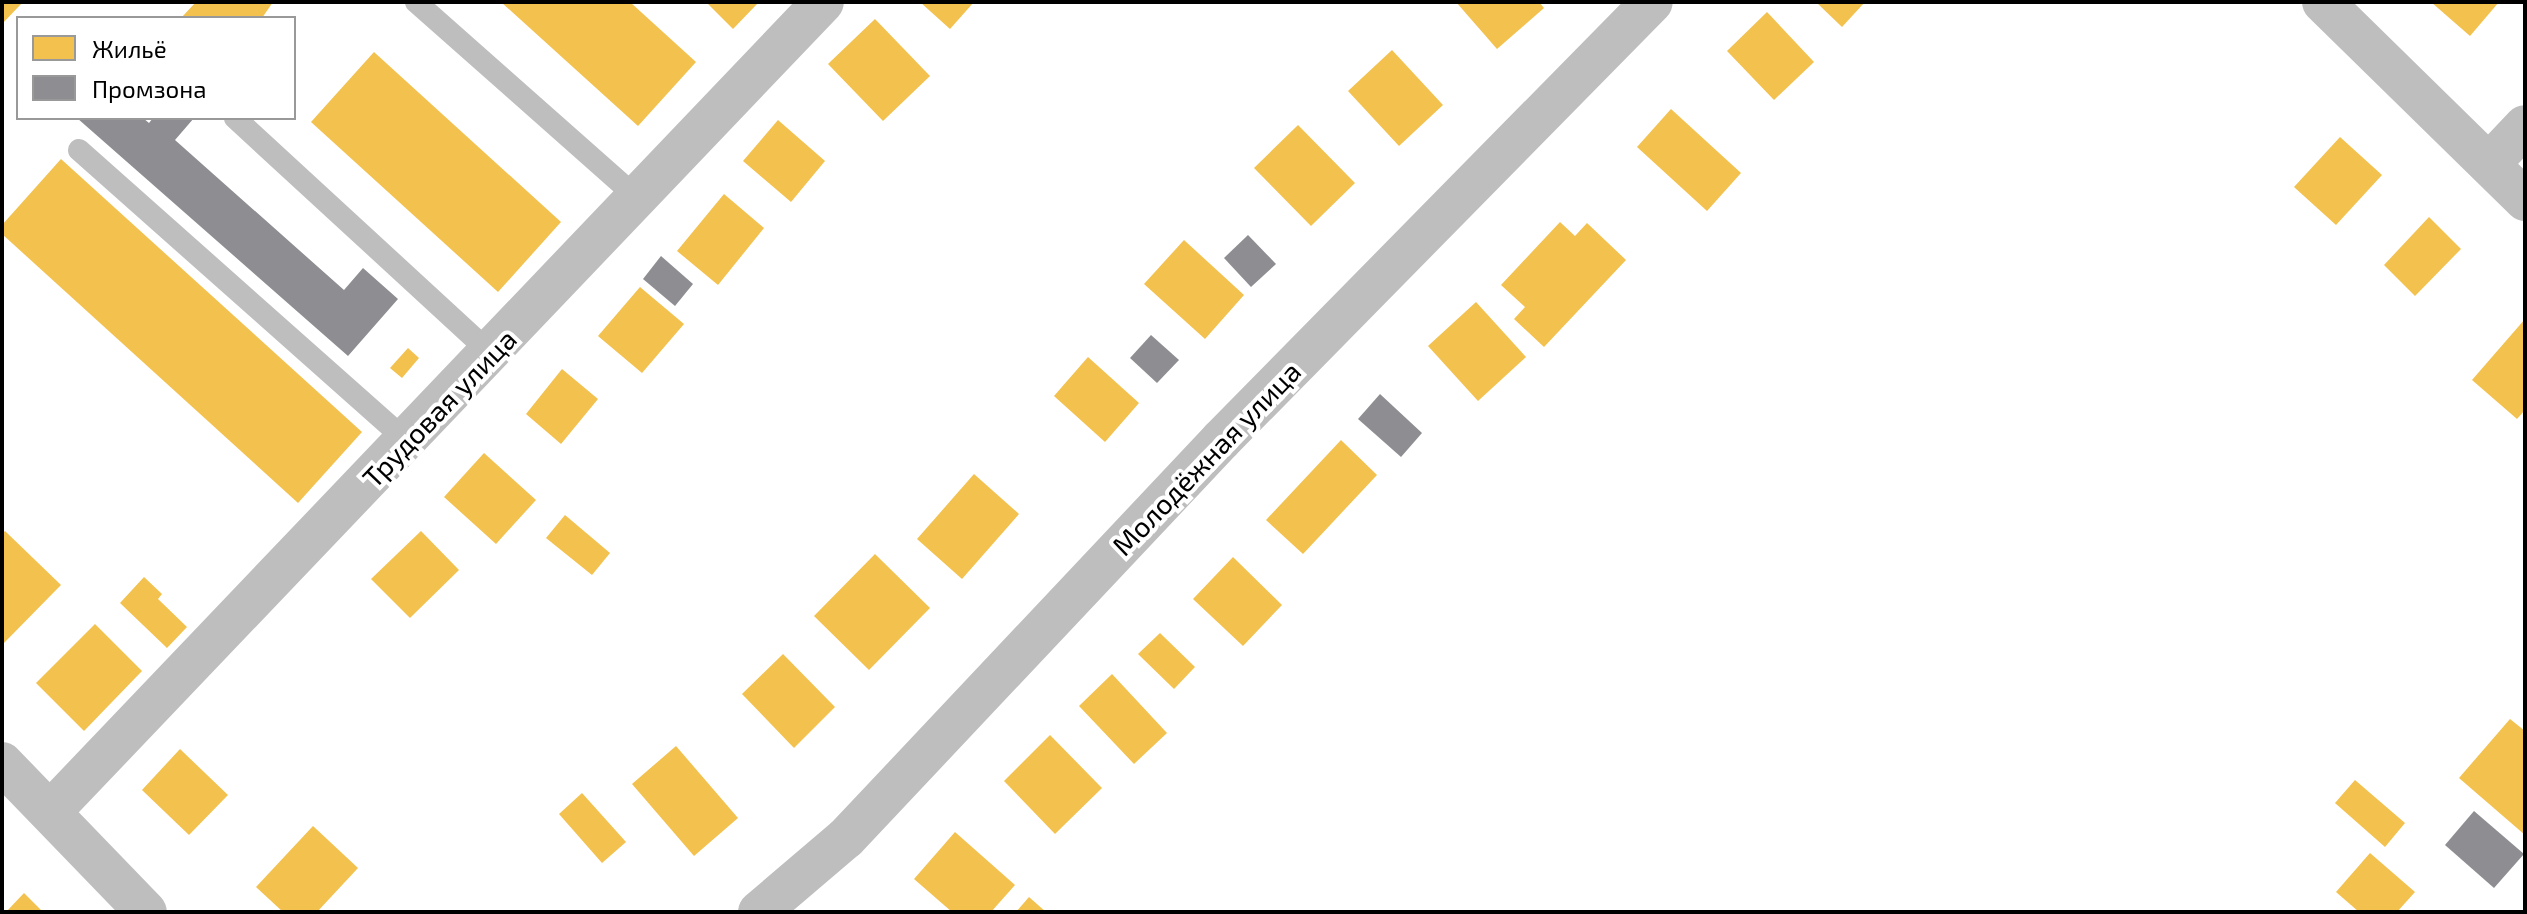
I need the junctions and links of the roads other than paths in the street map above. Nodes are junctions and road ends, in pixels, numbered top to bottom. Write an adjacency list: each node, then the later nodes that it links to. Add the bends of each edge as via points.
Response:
1 (416, 2): 9 (lane)
2 (823, 2): 9 (street, Трудовая улица)
3 (1652, 2): 16 (street, Молодёжная улица, via 1221,440 846,838)
4 (2323, 2): 8 (street)
5 (237, 120): 11 (lane)
6 (2525, 126): 8 (street)
7 (79, 150): 12 (lane)
8 (2489, 164): 10 (street)
9 (639, 199): 11 (street, Трудовая улица)
10 (2525, 200)
11 (491, 353): 12 (street, Трудовая улица)
12 (407, 441): 14 (street, Трудовая улица)
13 (2, 763): 14 (street)
14 (51, 811): 15 (street)
15 (146, 912)
16 (759, 912)

